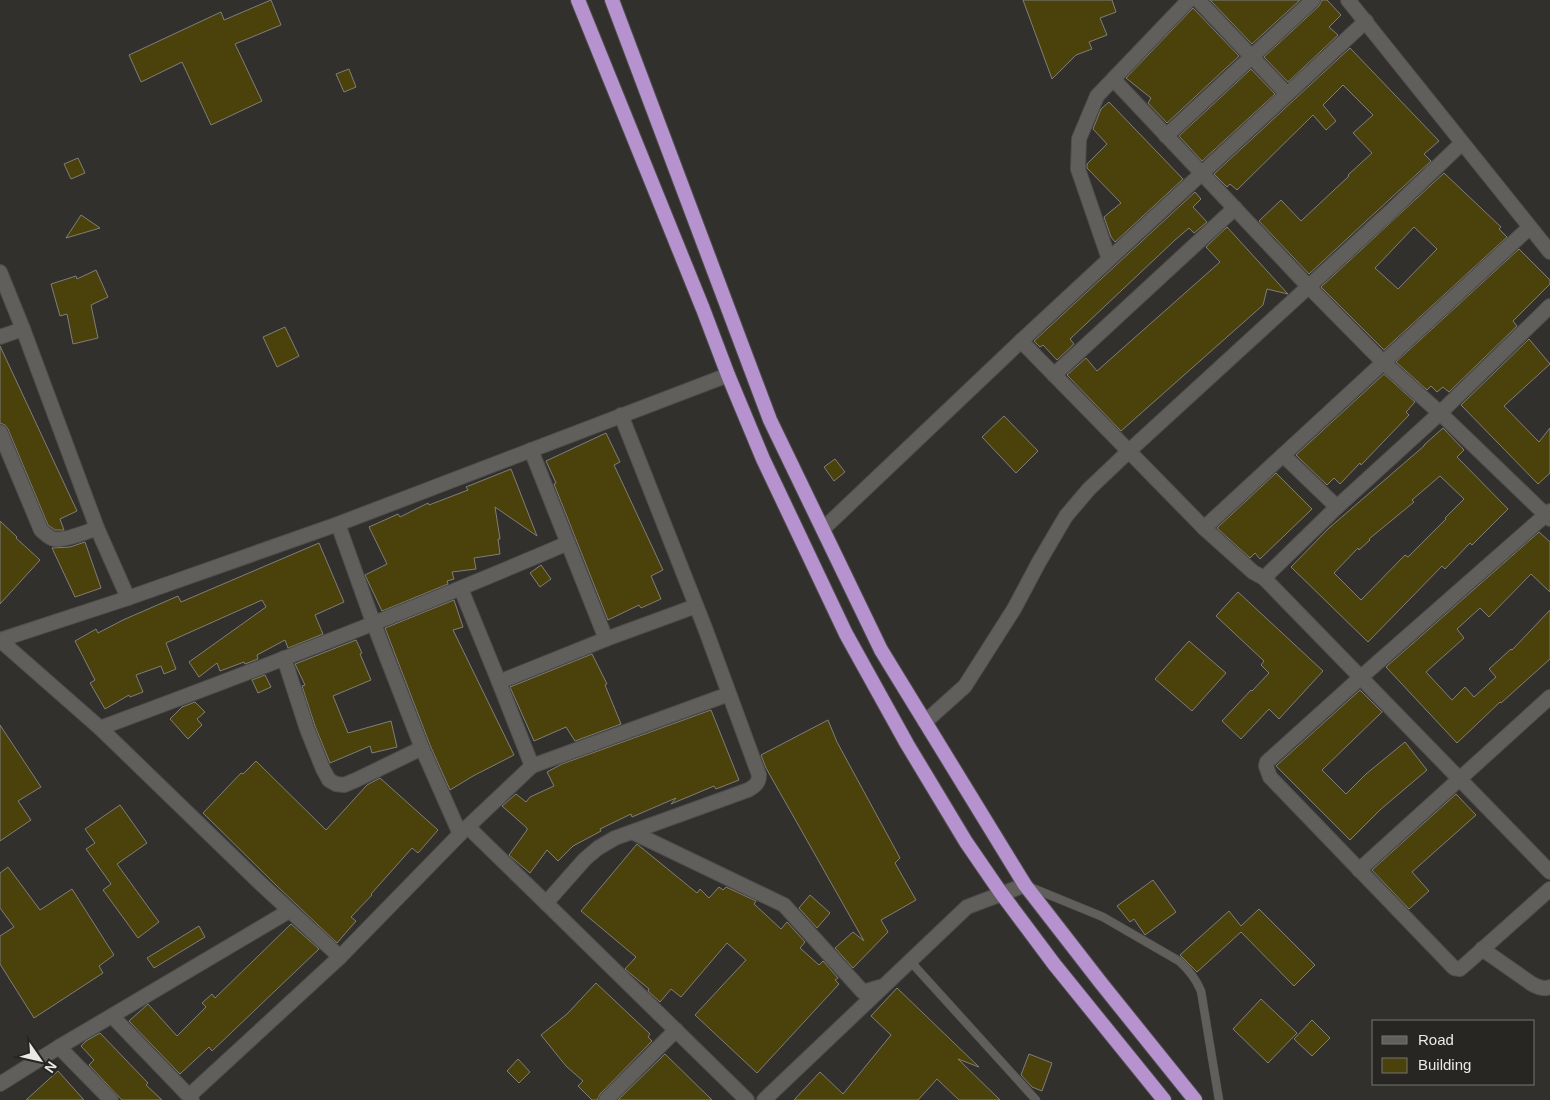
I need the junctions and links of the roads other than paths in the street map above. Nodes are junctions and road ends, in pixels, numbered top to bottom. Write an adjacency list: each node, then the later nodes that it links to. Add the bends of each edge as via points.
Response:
1 (578, 0): 25 (highway)
2 (612, 0): 38 (highway, via 770,420)
3 (1189, 0): 9 (street)
4 (1198, 0): 8 (street)
5 (1313, 0): 8 (street)
6 (1348, 0): 7 (street)
7 (1366, 21): 10 (street); 12 (street)
8 (1252, 58): 10 (street); 11 (street)
9 (1114, 80): 11 (street); 17 (street, via 1097,96 1086,119 1079,138 1078,169)
10 (1287, 94): 13 (street)
11 (1166, 136): 13 (street)
12 (1462, 143): 15 (street); 19 (street)
13 (1201, 174): 14 (street); 17 (street)
14 (1235, 208): 19 (street); 26 (street)
15 (1530, 228): 16 (street); 24 (street)
16 (1550, 252)
17 (1109, 259): 23 (street)
18 (0, 272): 21 (street)
19 (1308, 286): 24 (street); 31 (street)
20 (1550, 306): 27 (street)
21 (23, 328): 22 (street); 36 (street)
22 (0, 336)
23 (1021, 342): 26 (street); 38 (street)
24 (1383, 362): 27 (street); 32 (street)
25 (728, 375): 28 (street); 63 (highway, via 763,459 846,634 917,761)
26 (1054, 376): 31 (street)
27 (1440, 413): 33 (street); 34 (street)
28 (621, 415): 30 (street); 43 (street)
29 (0, 432): 36 (street, via 41,530 55,540)
30 (531, 450): 35 (street); 39 (street)
31 (1128, 451): 37 (street); 52 (street, via 1066,516 1014,609 965,686)
32 (1283, 454): 33 (street); 37 (street)
33 (1337, 508): 40 (street)
34 (1549, 515): 48 (street)
35 (338, 524): 42 (street); 44 (street)
36 (97, 528): 42 (street)
37 (1204, 528): 40 (street, via 1242,563)
38 (823, 529): 52 (highway, via 881,650)
39 (568, 543): 41 (street); 45 (street)
40 (1264, 578): 48 (street)
41 (461, 589): 44 (street); 49 (street)
42 (128, 598): 46 (street)
43 (696, 606): 45 (street); 50 (street)
44 (373, 622): 47 (street); 54 (street)
45 (606, 638): 49 (street)
46 (0, 640): 53 (street)
47 (284, 658): 53 (street); 54 (street, via 329,780 344,784 356,780)
48 (1360, 678): 56 (street); 59 (street, via 1266,766 1270,777)
49 (499, 682): 55 (street)
50 (729, 694): 55 (street); 58 (street, via 759,775 757,784)
51 (1550, 697): 56 (street)
52 (925, 722): 61 (highway)
53 (100, 728): 65 (street)
54 (422, 748): 57 (street)
55 (532, 766): 57 (street)
56 (1459, 779): 59 (street); 60 (street)
57 (464, 830): 64 (street); 67 (street)
58 (632, 832): 64 (street, via 598,848); 69 (street, via 784,906 863,992)
59 (1359, 870): 66 (street, via 1454,968 1460,969)
60 (1550, 872)
61 (1025, 885): 63 (street); 82 (highway); 83 (lane, via 1103,917 1179,961 1188,970 1201,992)
62 (1550, 889): 66 (street)
63 (1000, 893): 68 (street, via 967,907); 81 (highway)
64 (546, 903): 72 (street)
65 (289, 911): 67 (street); 71 (street)
66 (1482, 949): 70 (street, via 1532,984)
67 (340, 957): 75 (street)
68 (910, 961): 69 (street); 80 (lane)
69 (884, 986): 79 (street)
70 (1550, 987)
71 (112, 1016): 73 (street); 75 (street)
72 (676, 1030): 77 (street); 78 (street)
73 (59, 1047): 74 (street); 76 (street)
74 (0, 1084)
75 (190, 1098)
76 (111, 1100)
77 (606, 1100)
78 (748, 1100)
79 (764, 1100)
80 (1036, 1100)
81 (1164, 1100)
82 (1195, 1100)
83 (1219, 1100)

